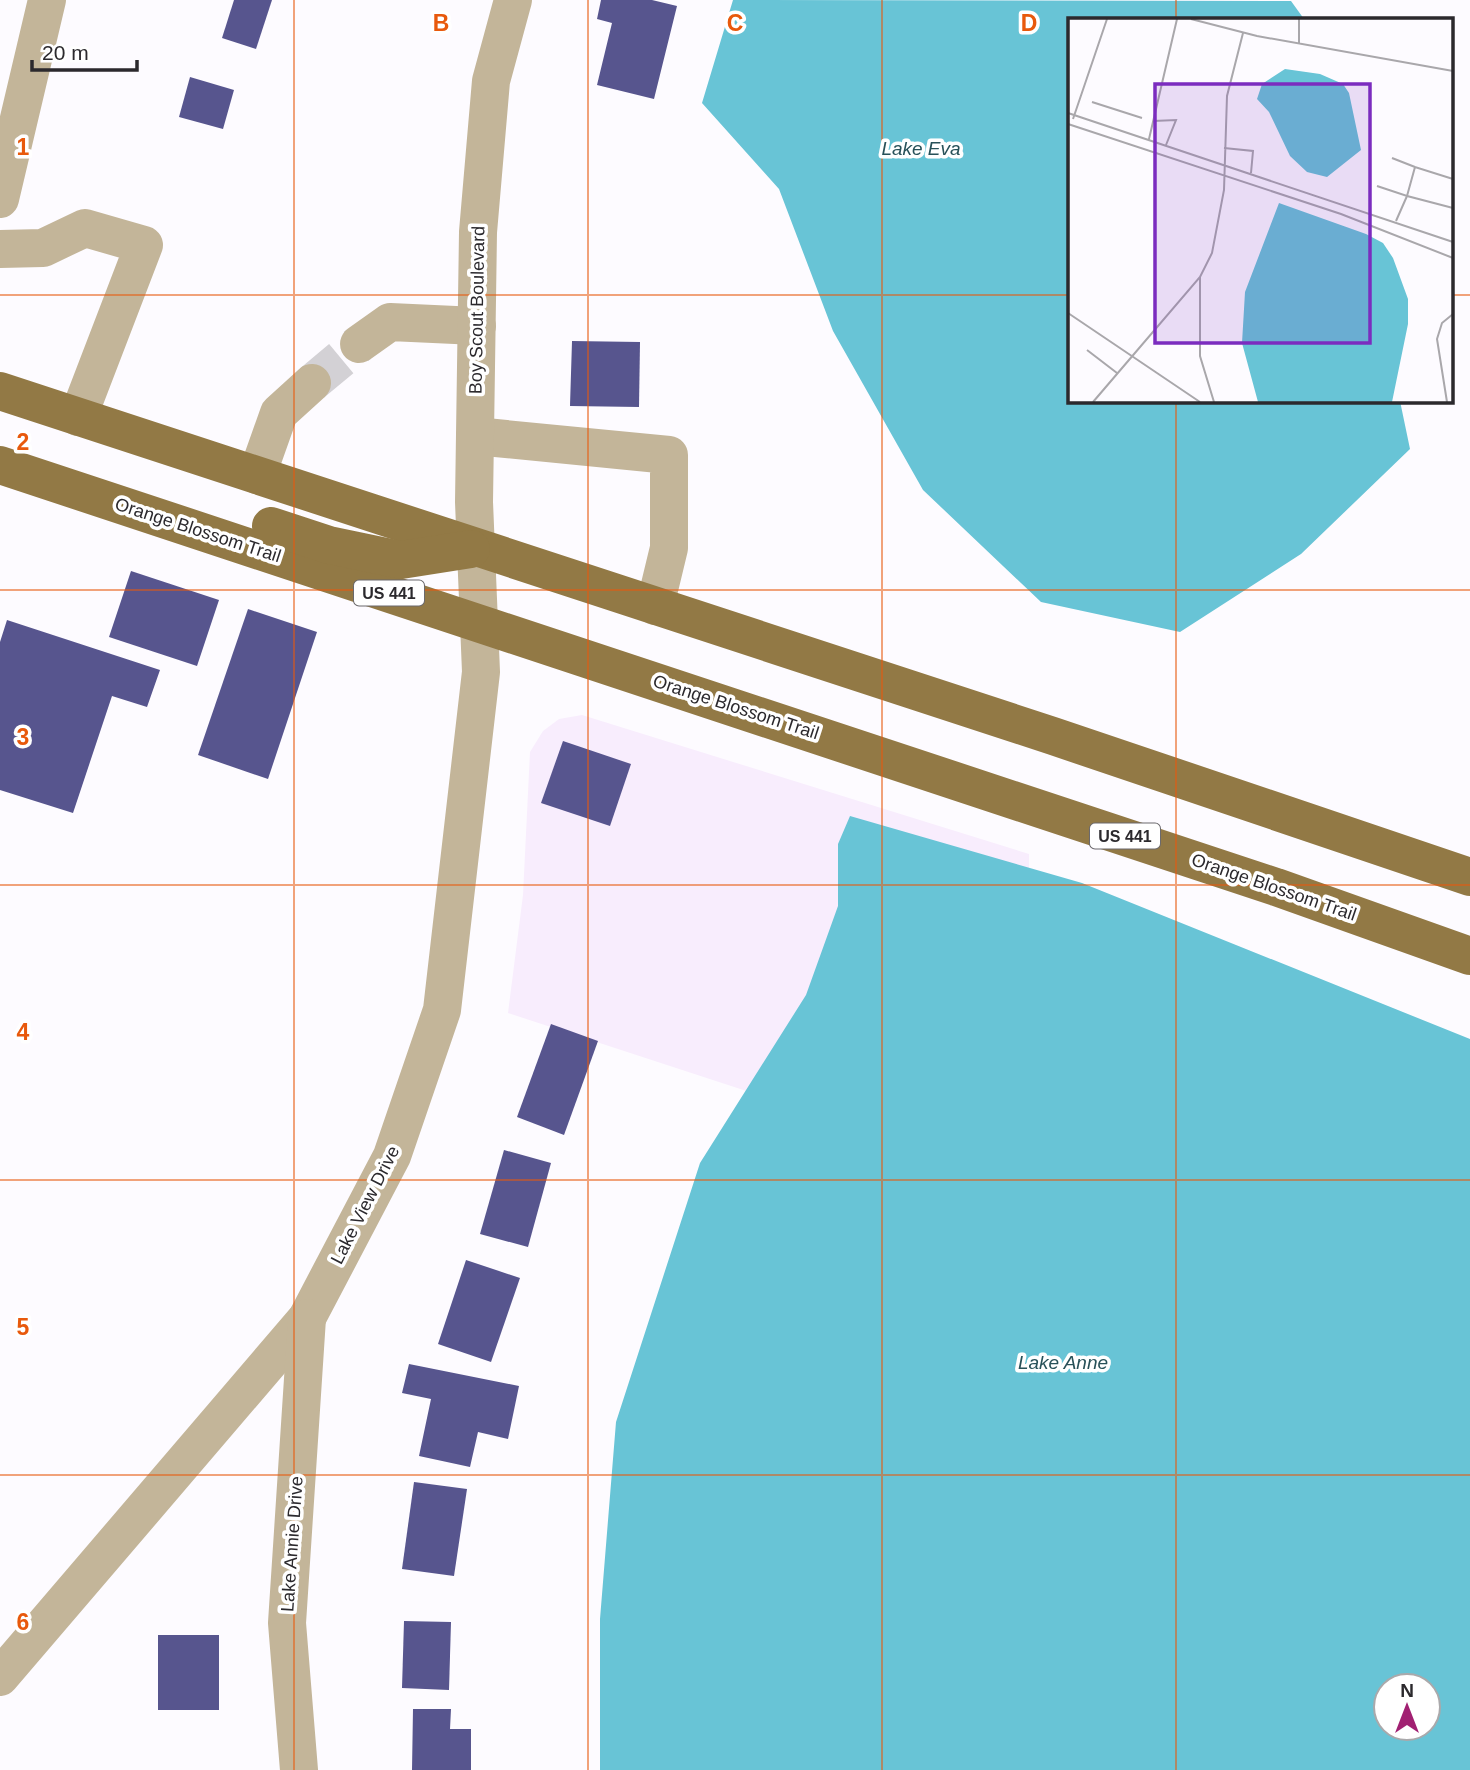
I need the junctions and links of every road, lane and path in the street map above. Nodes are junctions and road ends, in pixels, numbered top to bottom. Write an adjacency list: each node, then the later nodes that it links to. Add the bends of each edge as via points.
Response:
1 (47, 0): 3 (street)
2 (513, 0): 5 (street, Boy Scout Boulevard, via 491,81 478,232)
3 (0, 199)
4 (0, 249): 9 (street, via 43,248 85,228 144,245)
5 (477, 326): 6 (street, via 390,322); 10 (street, Boy Scout Boulevard)
6 (359, 344)
7 (312, 383): 13 (street, via 279,412)
8 (0, 391): 9 (main road)
9 (78, 417): 13 (main road)
10 (475, 436): 14 (street, Boy Scout Boulevard); 15 (street, via 669,455 669,548)
11 (0, 437): 14 (main road, via 329,545 401,560)
12 (0, 464): 16 (main road, Orange Blossom Trail / US 441)
13 (257, 475): 14 (main road)
14 (477, 548): 15 (main road); 16 (street, Boy Scout Boulevard)
15 (655, 606): 17 (main road)
16 (480, 623): 18 (main road, Orange Blossom Trail / US 441, via 1276,887); 19 (street, Lake View Drive, via 477,725 442,1010 392,1156)
17 (1470, 877)
18 (1470, 957)
19 (307, 1318): 20 (street, Lake View Drive); 21 (street, Lake Annie Drive, via 287,1623)
20 (0, 1677)
21 (299, 1770)

